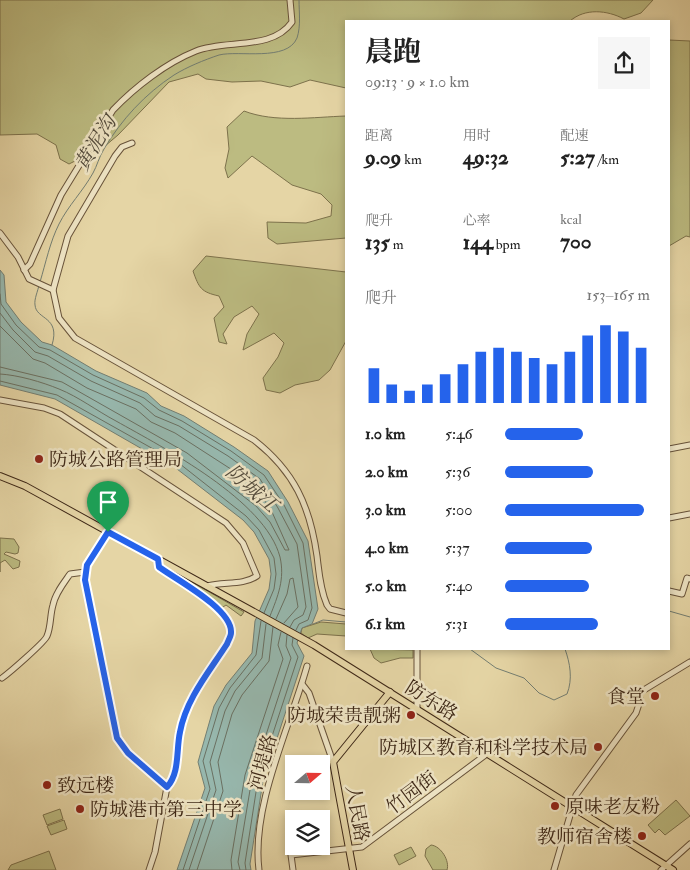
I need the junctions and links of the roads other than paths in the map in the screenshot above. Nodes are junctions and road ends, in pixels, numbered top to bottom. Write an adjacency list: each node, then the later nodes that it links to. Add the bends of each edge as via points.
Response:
1 (290, 0): 4 (street, via 292,22 280,35 199,50 177,59 123,99 113,110 61,196 30,264)
2 (132, 143): 5 (street, via 122,147 114,156 76,219)
3 (0, 232): 4 (street)
4 (24, 270): 5 (street, via 29,279)
5 (53, 290): 18 (street, via 59,318 75,338 254,440 274,458 301,495 327,605)
6 (0, 400): 16 (street, via 60,414 226,524 243,543 257,576 247,582)
7 (690, 445): 8 (street)
8 (670, 449)
9 (0, 476): 12 (main road, via 25,486)
10 (690, 514): 11 (street)
11 (670, 518)
12 (108, 532): 13 (main road); 14 (street, via 89,560)
13 (158, 559): 16 (main road); 28 (street, via 159,567 219,611 231,633 186,708 174,779)
14 (85, 572): 22 (street, via 70,574 53,603 47,637 24,657 20,665); 28 (street, via 117,738 128,753)
15 (690, 579): 17 (street, via 687,578 682,594)
16 (207, 586): 24 (main road, 防东路)
17 (670, 591)
18 (345, 613)
19 (416, 650): 25 (street)
20 (690, 662): 29 (street, via 638,693 640,701 636,713 576,795)
21 (307, 666): 23 (street, 河堤路)
22 (2, 678)
23 (302, 684): 27 (street, 人民路, via 309,692); 34 (street, 河堤路, via 268,786 260,833)
24 (390, 692): 25 (main road, 防东路); 27 (main road, 人民路)
25 (417, 708): 26 (main road, 防东路)
26 (488, 753): 29 (main road, 防东路); 31 (street, 竹园街, via 362,847)
27 (333, 762): 31 (main road, 人民路)
28 (167, 787): 33 (street, via 155,852)
29 (573, 806): 32 (main road, 防东路); 37 (street)
30 (690, 844): 32 (street)
31 (348, 848): 35 (street, 竹园街, via 291,855); 36 (main road, 人民路)
32 (667, 865): 38 (street); 39 (main road, 防东路); 40 (main road, 防东路)
33 (148, 870)
34 (259, 870)
35 (293, 870)
36 (353, 870)
37 (554, 870)
38 (661, 870)
39 (673, 870)
40 (680, 870)

